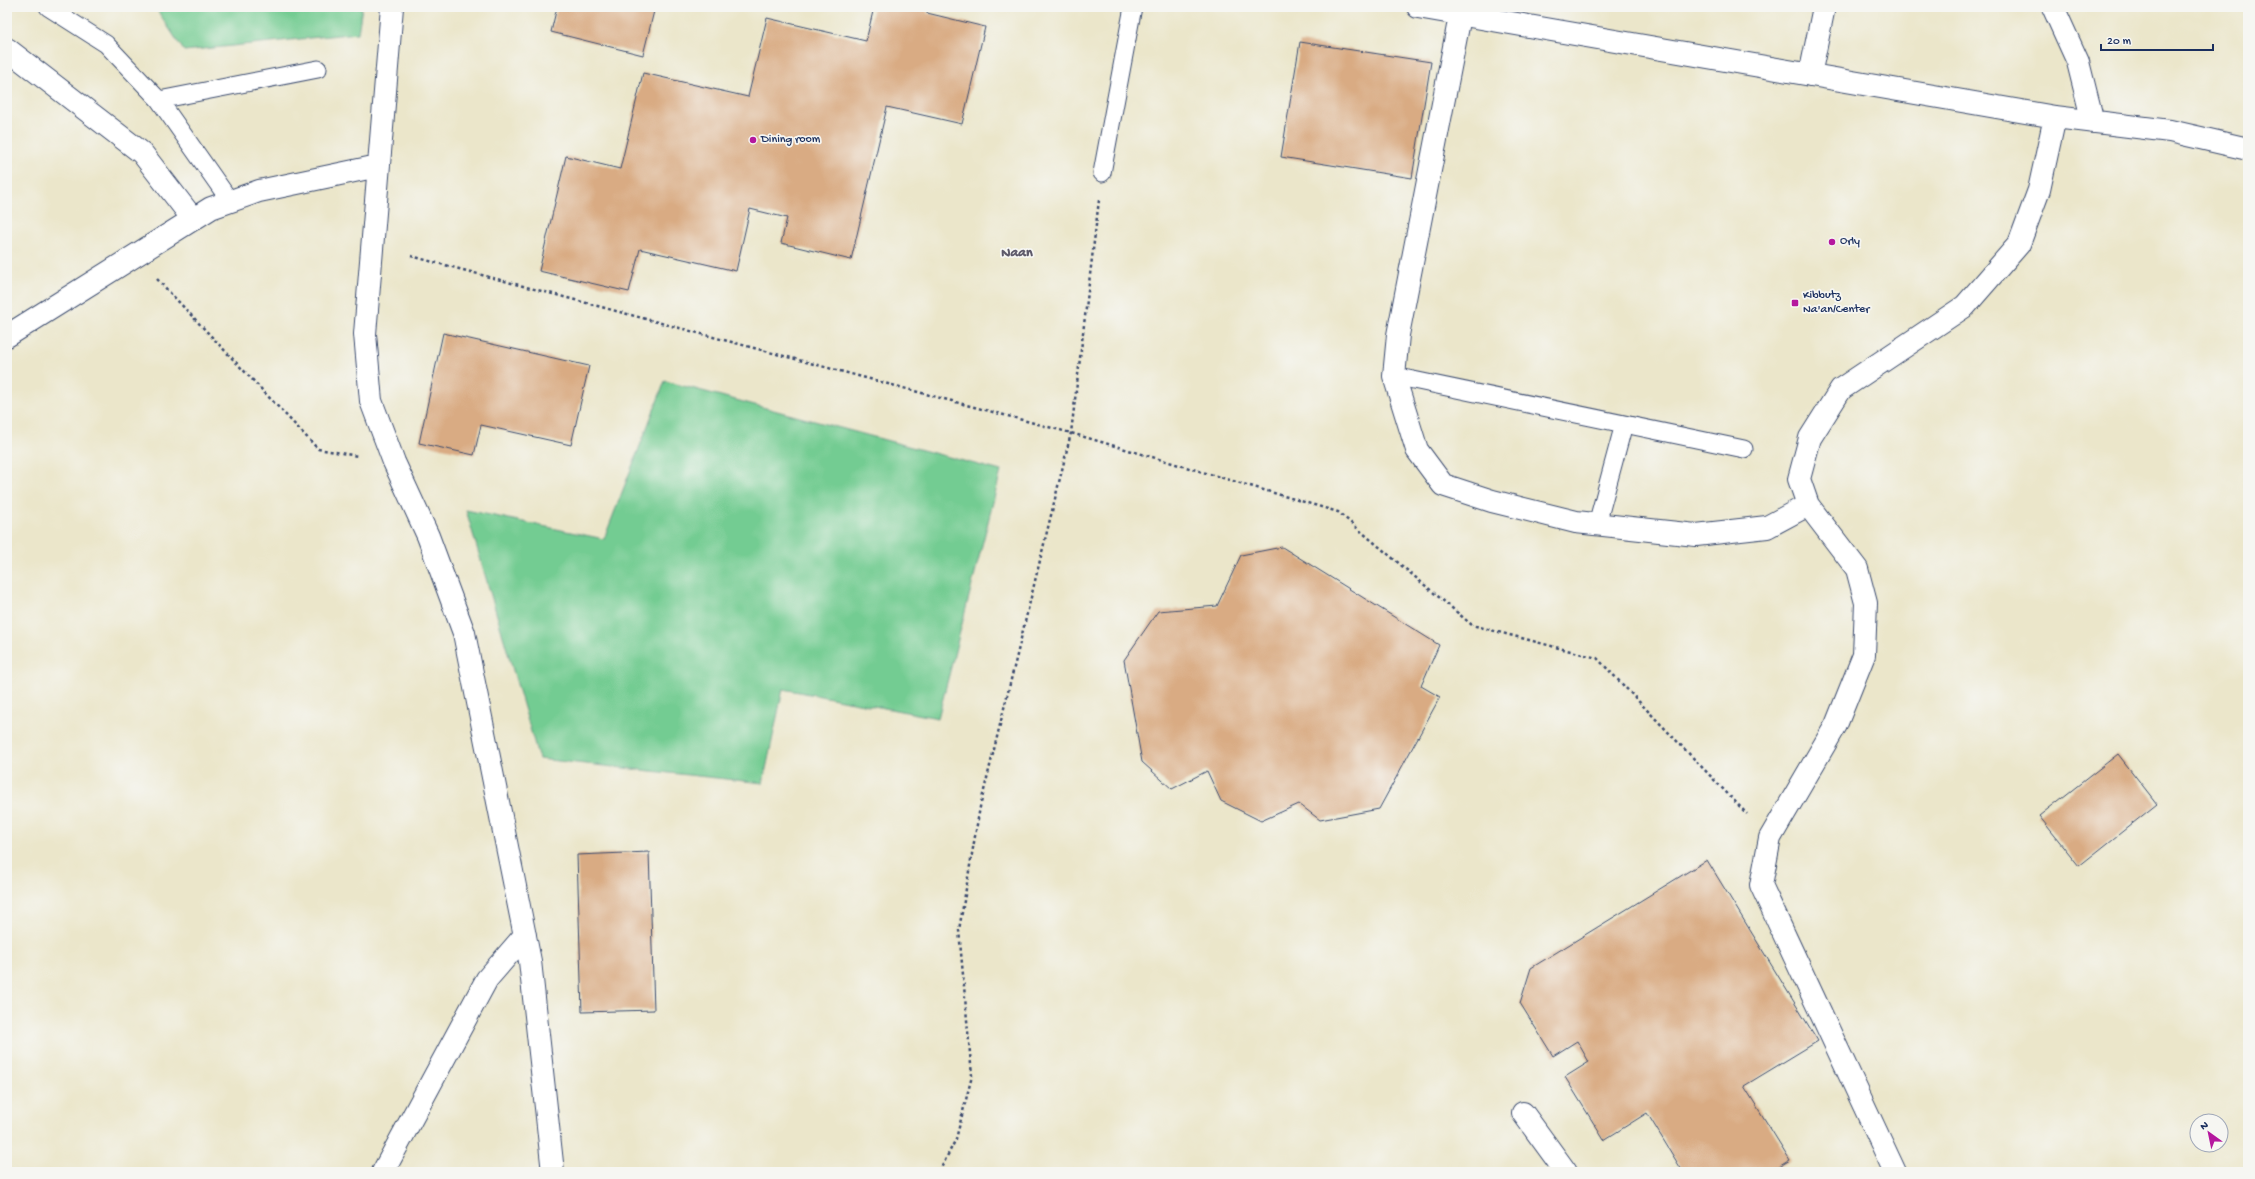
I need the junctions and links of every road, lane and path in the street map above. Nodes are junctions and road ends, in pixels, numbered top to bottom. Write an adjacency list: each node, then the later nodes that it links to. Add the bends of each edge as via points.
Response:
1 (48, 7): 11 (lane, via 106,44)
2 (392, 7): 15 (street)
3 (1133, 7): 16 (lane)
4 (1418, 7): 7 (street)
5 (1824, 7): 10 (street)
6 (2053, 7): 13 (street, via 2078,62)
7 (1460, 16): 10 (street); 22 (street, via 1398,335)
8 (7, 49): 18 (street, via 142,153)
9 (318, 69): 11 (lane)
10 (1810, 75): 12 (street)
11 (158, 100): 17 (lane)
12 (2055, 117): 13 (street); 27 (street, via 2039,190 2019,244 1964,306 1841,389 1810,438 1802,465 1799,479)
13 (2093, 122): 14 (street, via 2170,131)
14 (2248, 149)
15 (378, 166): 17 (street, via 259,191); 26 (street, via 365,334 370,401)
16 (1102, 173): 24 (path)
17 (230, 201): 18 (street, via 211,208)
18 (193, 219): 19 (street)
19 (136, 256): 21 (street); 26 (path, via 318,449)
20 (411, 256): 24 (path)
21 (7, 336)
22 (1394, 376): 23 (lane); 28 (street, via 1417,450 1443,485 1492,501 1576,522)
23 (1624, 424): 25 (lane); 28 (lane)
24 (1071, 433): 29 (path, via 1338,512 1472,625 1597,658); 34 (path, via 980,807 959,930 972,1076 956,1139)
25 (1744, 449)
26 (394, 462): 30 (street, via 428,536 464,633)
27 (1808, 505): 28 (street, via 1767,527 1696,535); 29 (street, via 1857,569 1866,603 1864,655 1836,726)
28 (1597, 524)
29 (1770, 838): 36 (street, via 1761,885)
30 (525, 935): 32 (street, via 487,979); 33 (street, via 530,960)
31 (1523, 1113): 35 (street)
32 (383, 1172)
33 (553, 1172)
34 (938, 1172)
35 (1566, 1172)
36 (1895, 1172)

